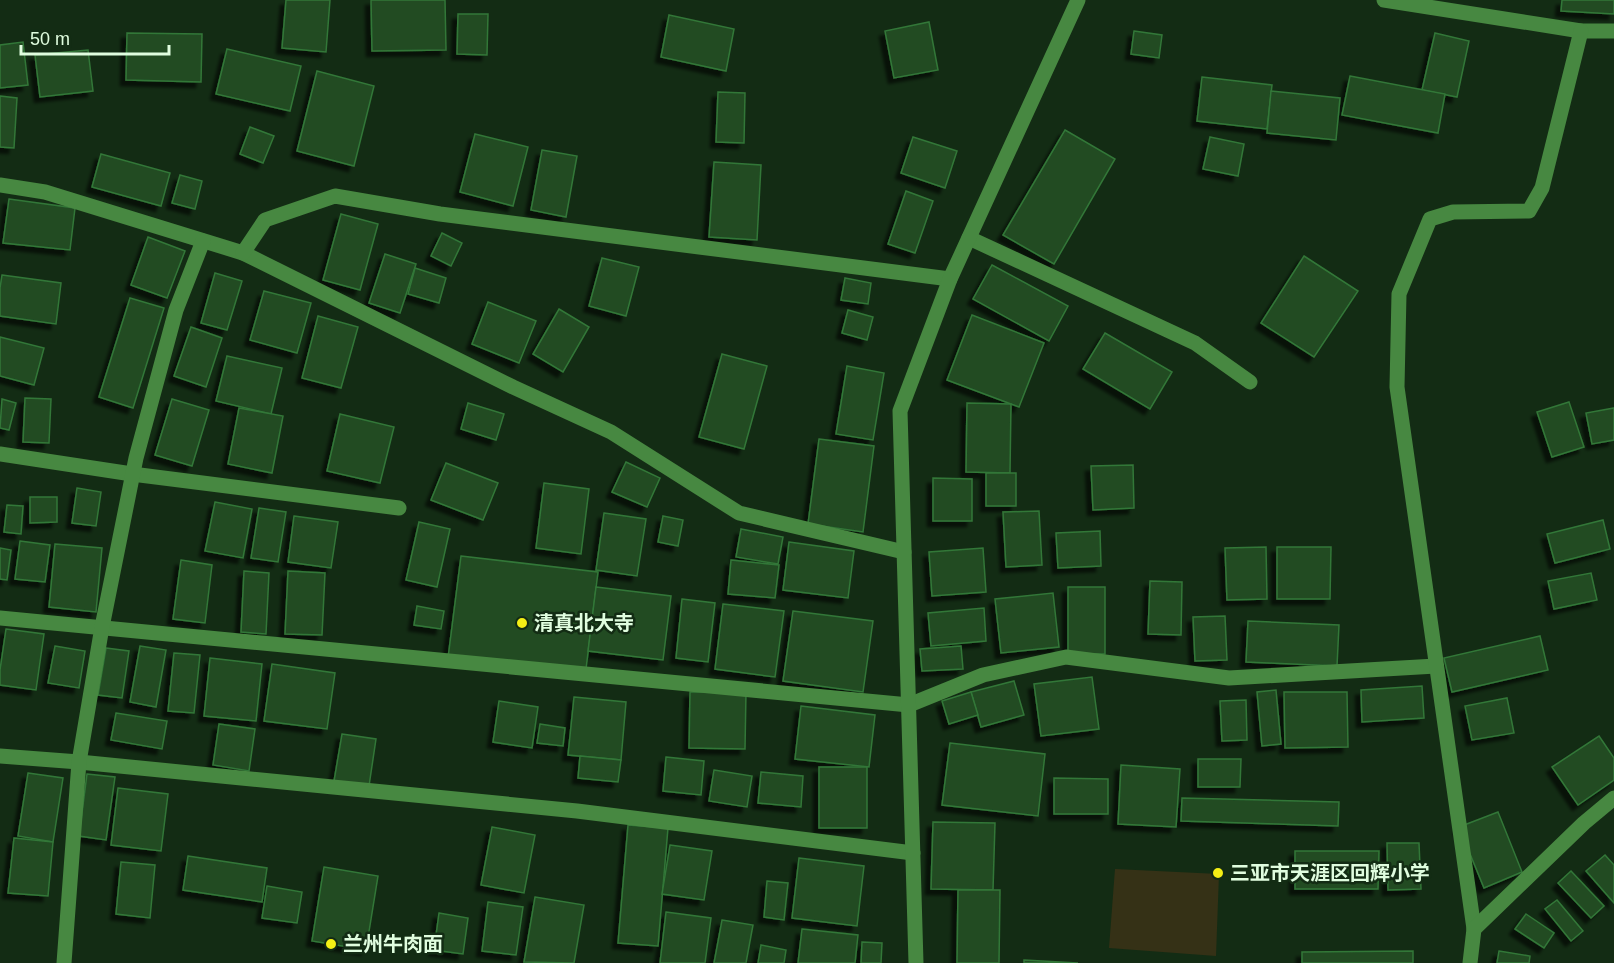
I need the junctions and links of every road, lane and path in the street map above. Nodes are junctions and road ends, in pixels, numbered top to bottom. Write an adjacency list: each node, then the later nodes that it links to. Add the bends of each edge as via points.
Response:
1 (1078, 0): 6 (street)
2 (1384, 0): 3 (street)
3 (1581, 32): 4 (street); 17 (street, via 1542,188 1529,211 1453,212 1430,219 1399,294 1397,387)
4 (1614, 32)
5 (0, 185): 7 (street, via 45,192)
6 (969, 238): 9 (street); 10 (street, via 1195,343)
7 (203, 241): 8 (street); 12 (street, via 176,310)
8 (243, 253): 9 (street, via 265,220 335,196 440,214); 14 (street, via 611,432 740,513)
9 (950, 279): 14 (street, via 900,411)
10 (1250, 382)
11 (0, 454): 12 (street)
12 (132, 474): 13 (street); 16 (street)
13 (399, 508)
14 (904, 552): 18 (street)
15 (0, 618): 16 (street)
16 (102, 627): 18 (street); 20 (street)
17 (1436, 666): 18 (street, via 1229,678 1066,657 983,675); 23 (street)
18 (909, 705): 22 (street)
19 (0, 756): 20 (street)
20 (79, 762): 22 (street, via 577,811); 24 (street)
21 (1614, 798): 23 (street)
22 (913, 854): 25 (street)
23 (1474, 928): 26 (street)
24 (64, 963)
25 (916, 963)
26 (1470, 963)

